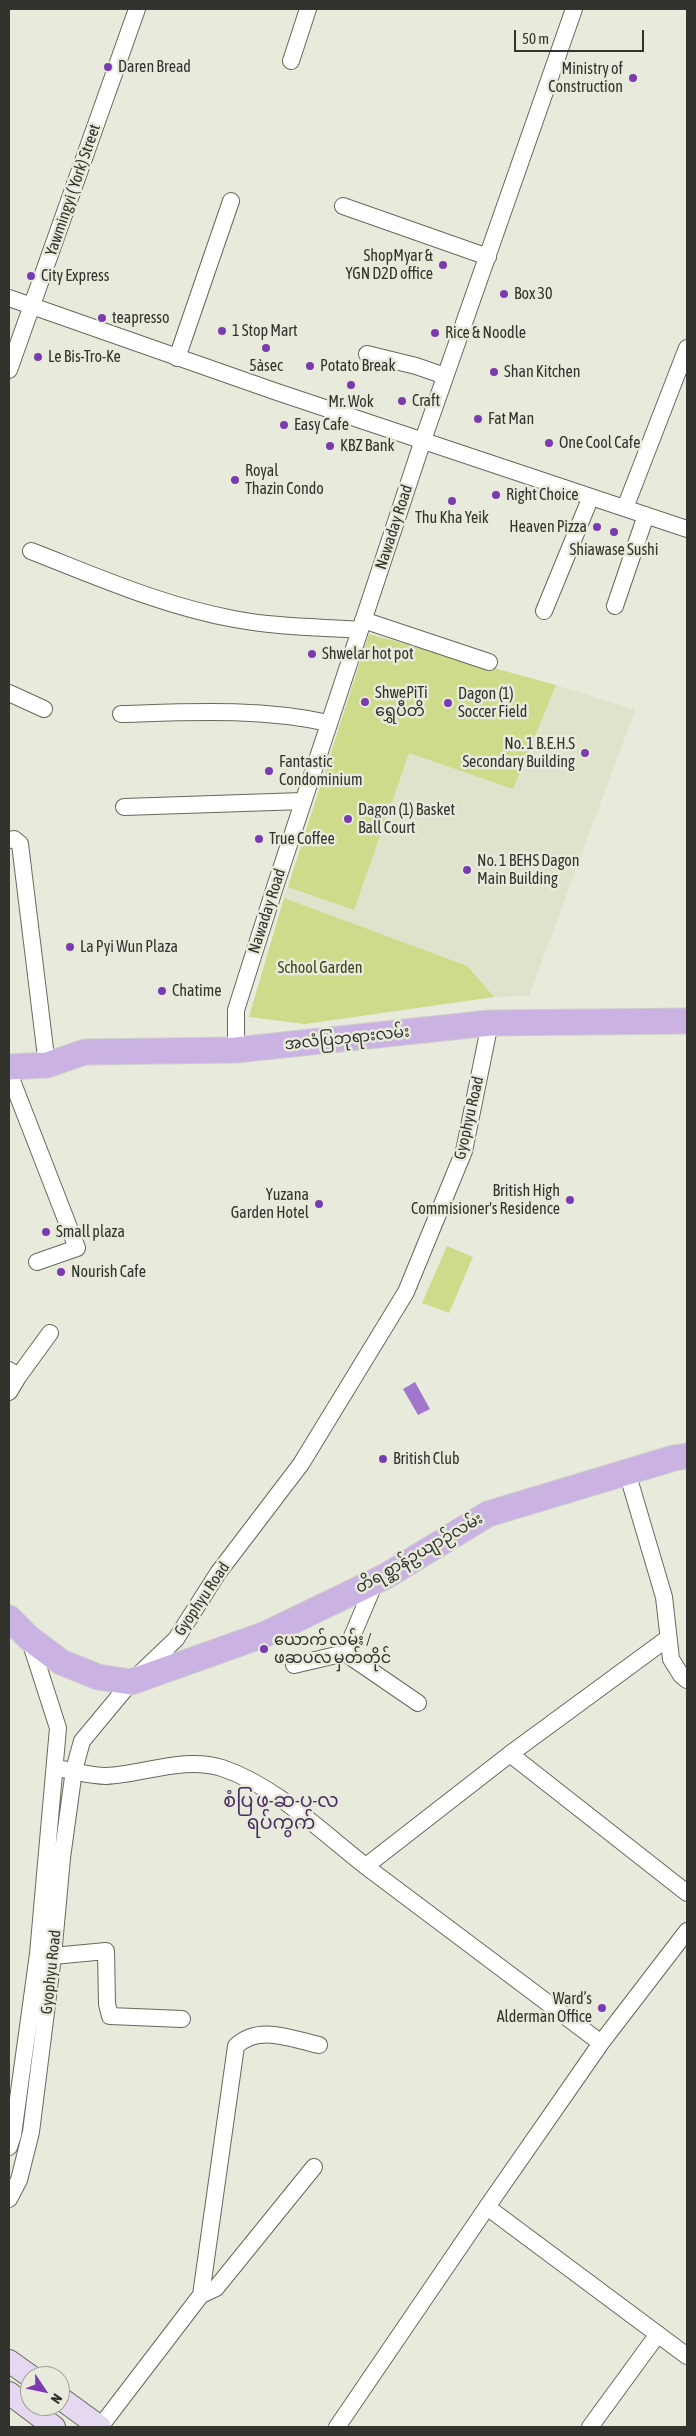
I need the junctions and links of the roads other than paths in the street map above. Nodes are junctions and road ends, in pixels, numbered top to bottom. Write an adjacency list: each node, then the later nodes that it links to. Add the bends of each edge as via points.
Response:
1 (137, 9): 9 (street, Yawmingyi ( York) Street)
2 (308, 9): 4 (street)
3 (574, 9): 7 (street, Nawaday Road)
4 (291, 61)
5 (231, 201): 12 (street)
6 (343, 206): 7 (street)
7 (488, 257): 14 (street, Nawaday Road)
8 (9, 298): 9 (street)
9 (32, 306): 12 (street); 13 (street, Yawmingyi ( York) Street)
10 (687, 348): 17 (street)
11 (367, 354): 14 (street)
12 (177, 358): 15 (street)
13 (9, 370)
14 (445, 376): 15 (street, Nawaday Road)
15 (423, 440): 16 (street); 23 (street, Nawaday Road)
16 (590, 498): 17 (street); 22 (street)
17 (625, 508): 18 (street)
18 (646, 515): 19 (street); 21 (street)
19 (687, 529)
20 (31, 551): 23 (street, via 160,602 199,612 246,622)
21 (615, 606)
22 (544, 611)
23 (361, 625): 24 (street); 28 (street, Nawaday Road)
24 (489, 662)
25 (9, 693): 26 (street)
26 (44, 708)
27 (121, 714): 28 (street, via 234,711 293,715)
28 (328, 723): 29 (street, Nawaday Road)
29 (303, 801): 30 (street); 34 (street, Nawaday Road, via 236,1010)
30 (124, 807)
31 (9, 840): 35 (street, via 14,839 20,844)
32 (687, 1021): 33 (main road, အလံပြဘုရားလမ်း)
33 (490, 1023): 34 (main road, အလံပြဘုရားလမ်း); 51 (street, Gyophyu Road, via 464,1151 406,1292 301,1464 218,1573 176,1640)
34 (236, 1050): 35 (main road, အလံပြဘုရားလမ်း, via 86,1052)
35 (47, 1065): 36 (main road, အလံပြဘုရားလမ်း)
36 (9, 1067)
37 (9, 1073): 38 (street, via 77,1248)
38 (37, 1262)
39 (50, 1333): 40 (street)
40 (14, 1373): 41 (street)
41 (9, 1392)
42 (687, 1456): 43 (main road, တိရစ္ဆာန်ဥယျာဉ်လမ်း)
43 (627, 1472): 44 (main road, တိရစ္ဆာန်ဥယျာဉ်လမ်း, via 488,1514); 47 (street, via 664,1597)
44 (376, 1580): 48 (street); 51 (main road, တိရစ္ဆာန်ဥယျာဉ်လမ်း, via 266,1634)
45 (9, 1618): 46 (main road)
46 (30, 1638): 51 (main road, via 61,1662 98,1678); 54 (street, Gyophyu Road, via 58,1728)
47 (668, 1638): 50 (street, via 671,1659); 53 (street)
48 (346, 1654): 49 (street); 52 (street)
49 (294, 1665)
50 (687, 1680)
51 (131, 1682): 55 (street, Gyophyu Road, via 82,1741)
52 (418, 1703)
53 (510, 1754): 56 (street); 57 (street)
54 (55, 1768): 55 (street); 63 (street, Gyophyu Road, via 38,1954)
55 (74, 1770): 56 (street, via 90,1776 108,1776 193,1763 222,1768 257,1784); 59 (street, Gyophyu Road)
56 (366, 1866): 61 (street)
57 (687, 1893)
58 (687, 1931): 61 (street)
59 (53, 1956): 60 (street, via 106,1952 106,2004 110,2016); 65 (street, Gyophyu Road, via 32,2132 19,2180)
60 (182, 2019)
61 (601, 2043): 66 (street)
62 (319, 2045): 67 (street, via 269,2033 245,2036 236,2046)
63 (9, 2147)
64 (314, 2167): 67 (street, via 216,2288)
65 (9, 2199)
66 (487, 2207): 68 (street); 76 (street)
67 (202, 2295): 75 (street)
68 (658, 2334): 69 (street); 77 (street)
69 (684, 2347)
70 (9, 2361): 71 (main road)
71 (20, 2369)
72 (9, 2392): 74 (main road)
73 (70, 2405): 75 (main road)
74 (54, 2427)
75 (100, 2427)
76 (337, 2427)
77 (590, 2427)

